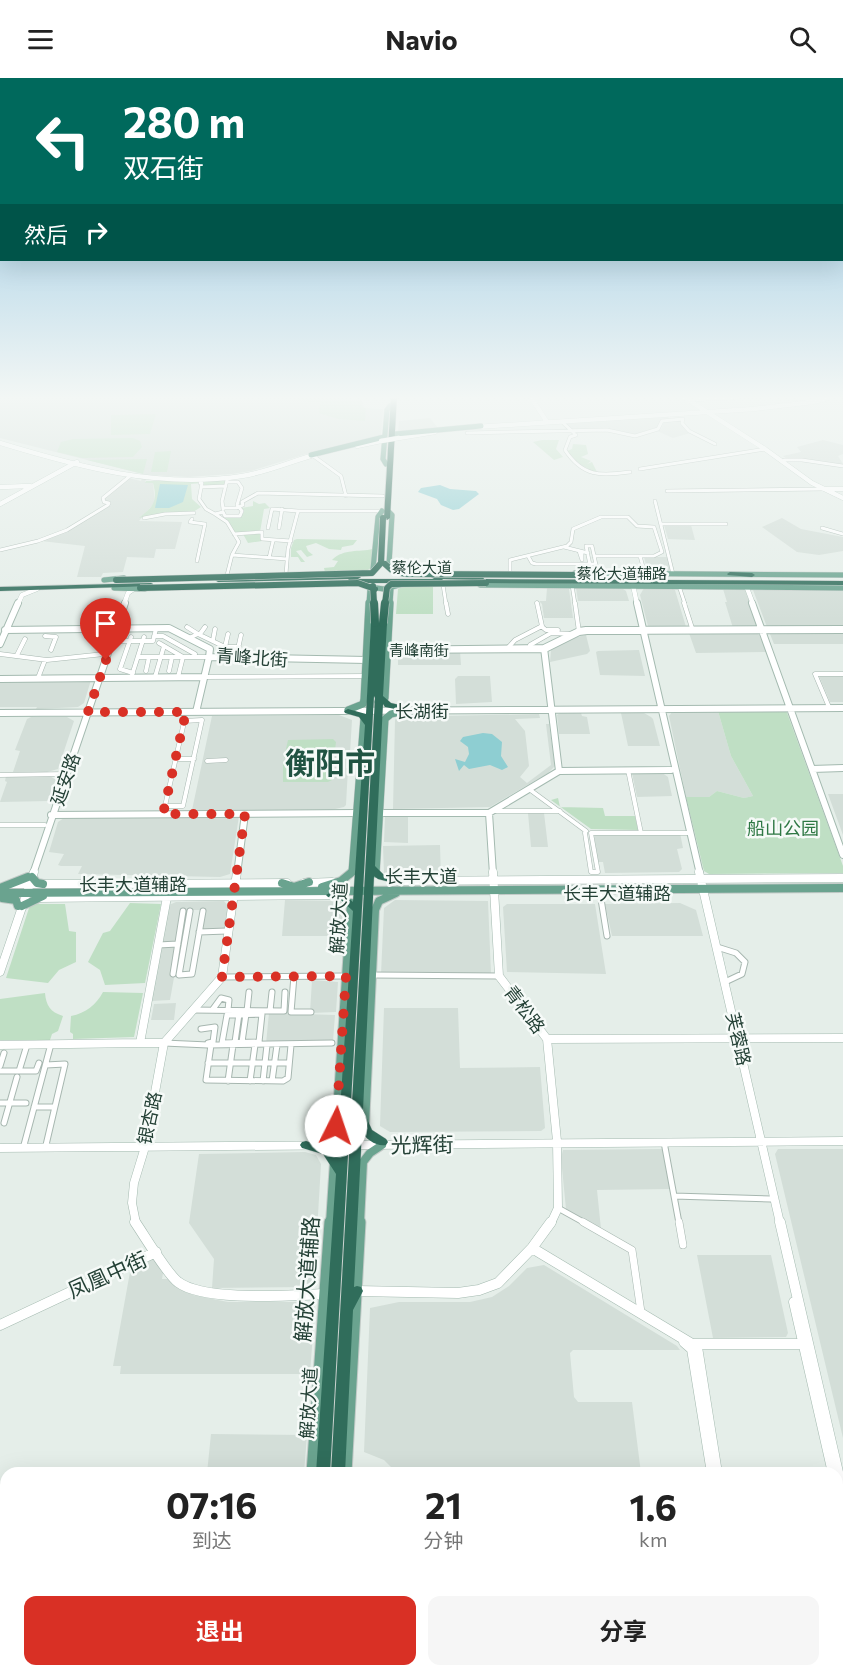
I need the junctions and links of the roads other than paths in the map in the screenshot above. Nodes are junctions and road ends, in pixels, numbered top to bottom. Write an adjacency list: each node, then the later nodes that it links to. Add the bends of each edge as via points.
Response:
1 (60, 471): 14 (street)
2 (109, 471): 12 (street)
3 (118, 471): 13 (street, via 149,477)
4 (265, 471): 13 (street)
5 (335, 471): 21 (street, via 346,484)
6 (386, 471): 22 (highway, 解放大道)
7 (387, 471): 33 (highway, 解放大道)
8 (587, 471): 11 (street, via 597,476)
9 (796, 471): 17 (street)
10 (799, 471): 17 (street)
11 (630, 472)
12 (130, 476): 13 (street); 45 (street, via 104,498 108,505 67,530 38,542)
13 (226, 481): 26 (street, via 242,485); 27 (street, via 200,485 199,499); 29 (street)
14 (32, 486): 16 (street); 19 (street); 25 (street)
15 (0, 487): 16 (street)
16 (14, 487): 19 (street)
17 (826, 489): 18 (street); 20 (street); 23 (street)
18 (843, 489)
19 (22, 491): 25 (street)
20 (667, 491)
21 (346, 496): 22 (street); 26 (street, via 259,492)
22 (383, 496): 33 (highway, 解放大道)
23 (843, 497)
24 (655, 501): 35 (street)
25 (0, 503)
26 (239, 507): 29 (street); 29 (street, via 240,516 225,516)
27 (206, 509): 31 (street); 32 (street)
28 (282, 509): 30 (street); 37 (street, via 272,509); 38 (street)
29 (223, 510): 32 (street)
30 (298, 511): 33 (street); 43 (street)
31 (194, 513): 34 (street); 54 (street, via 190,522 205,524)
32 (214, 514): 40 (street, via 227,522)
33 (385, 515): 58 (main road, via 392,515 389,564); 67 (highway, 解放大道, bridge); 67 (main road, via 378,517 375,564)
34 (144, 518)
35 (661, 524): 36 (street); 64 (street)
36 (726, 524)
37 (268, 528)
38 (279, 528)
39 (822, 528): 41 (street)
40 (234, 534): 42 (street, via 262,532 262,539); 49 (street, via 239,544)
41 (843, 534)
42 (273, 541): 43 (street); 52 (street)
43 (291, 541): 53 (street)
44 (564, 547): 46 (street); 47 (street); 50 (street, via 572,542 577,526 601,517 628,517 635,525 655,528 662,552)
45 (0, 550)
46 (554, 550): 51 (street); 55 (street)
47 (588, 553): 48 (street); 48 (street, via 589,545); 56 (street)
48 (594, 554): 50 (street); 57 (street)
49 (232, 555): 52 (street); 63 (street)
50 (638, 555): 62 (street)
51 (528, 556): 55 (street, via 533,564); 59 (street, via 510,560)
52 (269, 558): 53 (street)
53 (287, 559): 60 (street)
54 (197, 561)
55 (556, 564): 56 (street)
56 (590, 564): 57 (street); 61 (street)
57 (596, 564): 61 (street)
58 (400, 573): 59 (main road, 蔡伦大道辅路); 61 (highway, bridge); 67 (highway, bridge); 67 (highway, bridge); 67 (highway, bridge, via 383,572); 73 (highway, bridge); 85 (highway, 解放大道, bridge)
59 (510, 573): 61 (main road, 蔡伦大道辅路)
60 (286, 574): 63 (main road); 67 (main road)
61 (593, 574): 62 (main road, 蔡伦大道辅路); 64 (highway)
62 (645, 574): 64 (main road, 蔡伦大道辅路)
63 (227, 575): 69 (main road)
64 (673, 575): 66 (highway)
65 (752, 575): 66 (highway); 68 (main road)
66 (737, 576): 70 (highway, 蔡伦大道); 71 (highway, 蔡伦大道)
67 (369, 577): 69 (highway, bridge); 85 (highway, bridge, via 377,585); 90 (highway, bridge); 92 (highway, 解放大道, bridge); 146 (main road)
68 (843, 577): 70 (highway, 蔡伦大道)
69 (104, 580): 71 (highway)
70 (823, 581): 80 (highway, 蔡伦大道); 82 (highway)
71 (63, 583): 76 (highway, 蔡伦大道)
72 (489, 583): 73 (highway, bridge); 74 (highway); 77 (main road)
73 (402, 584): 77 (main road); 85 (highway, bridge)
74 (572, 584): 75 (highway); 110 (street)
75 (632, 584): 78 (highway); 109 (street, 芙蓉路)
76 (0, 585)
77 (443, 585): 94 (street)
78 (679, 585): 79 (highway); 106 (street)
79 (699, 585): 80 (highway); 81 (main road)
80 (775, 585): 81 (highway); 82 (main road); 83 (highway, 蔡伦大道, via 381,580); 86 (main road)
81 (721, 586): 86 (main road)
82 (841, 586)
83 (49, 588): 84 (highway); 89 (highway, 蔡伦大道)
84 (114, 588): 90 (highway); 102 (street, 延安路, via 124,593)
85 (389, 588): 93 (highway, 解放大道, bridge); 133 (main road)
86 (749, 588): 107 (street)
87 (0, 589): 88 (highway, 蔡伦大道)
88 (9, 589): 89 (highway, 蔡伦大道); 104 (street, via 21,595)
89 (37, 589): 104 (street, via 22,595)
90 (137, 589): 102 (street, 延安路, via 128,593)
91 (537, 603): 96 (street)
92 (375, 604): 93 (highway, bridge, via 381,587 385,588); 97 (highway, 解放大道, bridge)
93 (385, 604): 97 (highway, 解放大道, bridge)
94 (448, 614)
95 (531, 618): 96 (street)
96 (540, 618): 98 (street)
97 (379, 623): 133 (highway, 解放大道); 146 (highway, 解放大道)
98 (542, 626): 110 (street, via 546,630); 128 (street)
99 (187, 627): 111 (street)
100 (205, 627): 111 (street)
101 (156, 628): 102 (street, 青峰北街); 116 (street); 117 (street, 青峰北街, via 170,628)
102 (114, 629): 105 (street, 青峰北街); 122 (street, 延安路); 135 (street, 延安路)
103 (215, 629): 121 (street)
104 (6, 630): 105 (street, 青峰北街); 123 (street)
105 (55, 630): 115 (street)
106 (693, 630): 107 (street, 青峰南街); 109 (street, 青峰南街)
107 (764, 630): 108 (street, 青峰南街); 160 (street)
108 (843, 630)
109 (643, 631): 110 (street, 青峰南街); 163 (street, 芙蓉路)
110 (577, 632): 129 (street, via 551,633); 130 (street, 青峰南街)
111 (199, 634): 117 (street); 121 (street)
112 (228, 634): 126 (street)
113 (241, 635): 127 (street)
114 (45, 636): 115 (street)
115 (52, 636): 131 (street, via 56,637)
116 (154, 636): 120 (street, via 153,641); 142 (street, via 163,636 195,654)
117 (189, 638): 132 (street, 青峰北街)
118 (25, 639): 136 (street)
119 (130, 639): 120 (street); 122 (street); 150 (street, via 120,669)
120 (143, 639): 137 (street)
121 (213, 640): 126 (street)
122 (112, 641): 155 (street, 延安路)
123 (0, 642)
124 (159, 643): 125 (street)
125 (164, 646): 139 (street); 141 (street)
126 (224, 646): 127 (street); 132 (street)
127 (238, 647): 144 (street)
128 (507, 648): 129 (street, 青峰南街); 133 (street, 青峰南街)
129 (530, 648): 130 (street, 青峰南街)
130 (544, 649): 133 (street, 青峰南街); 162 (street)
131 (51, 650)
132 (210, 650): 143 (street, 青峰北街)
133 (385, 650): 161 (highway, 解放大道)
134 (0, 654): 136 (street)
135 (104, 654): 145 (street); 155 (street, 延安路)
136 (17, 655): 145 (street)
137 (138, 657): 138 (street); 150 (street)
138 (149, 657): 139 (street); 148 (street)
139 (160, 657): 140 (street); 156 (street)
140 (172, 657): 141 (street); 147 (street)
141 (183, 657): 142 (street); 152 (street)
142 (194, 657): 143 (street)
143 (209, 657): 144 (street, 青峰北街); 153 (street)
144 (236, 658): 146 (street, 青峰北街)
145 (45, 660): 154 (street)
146 (369, 662): 151 (main road); 161 (highway, 解放大道)
147 (169, 670)
148 (146, 671)
149 (843, 674): 158 (street, via 815,674)
150 (132, 676): 155 (street); 156 (street)
151 (366, 676): 153 (street); 164 (main road, via 364,699 358,707)
152 (178, 677): 153 (street); 156 (street)
153 (204, 677): 166 (street)
154 (38, 678): 155 (street); 157 (street)
155 (97, 678): 168 (street, 延安路)
156 (155, 678)
157 (0, 679)
158 (829, 707): 159 (street, 长湖街); 160 (street, 长湖街)
159 (843, 707): 160 (street, 长湖街)
160 (792, 708): 163 (street, 长湖街); 176 (street)
161 (374, 709): 164 (highway, via 358,713); 165 (highway); 171 (highway, 解放大道); 171 (highway, 解放大道)
162 (551, 709): 163 (street, 长湖街); 165 (street, 长湖街); 179 (street)
163 (661, 709): 195 (street, 芙蓉路); 207 (street, 芙蓉路)
164 (348, 710): 166 (street)
165 (405, 710): 171 (main road, via 385,719)
166 (196, 711): 168 (street); 169 (street)
167 (0, 712): 168 (street)
168 (86, 712): 169 (street); 181 (street, 延安路)
169 (186, 712): 170 (street)
170 (184, 721): 172 (street); 173 (street, via 202,720)
171 (369, 758): 185 (highway, 解放大道); 185 (highway, 解放大道)
172 (175, 759): 173 (street); 184 (street)
173 (194, 759): 184 (street, via 183,806)
174 (207, 760): 175 (street)
175 (226, 760)
176 (814, 769): 177 (street); 196 (street); 197 (street)
177 (843, 769)
178 (671, 770): 180 (street)
179 (559, 771): 180 (street); 183 (street)
180 (628, 771): 194 (street)
181 (65, 774): 182 (street); 190 (street, 延安路)
182 (0, 775)
183 (529, 789): 186 (street); 187 (street)
184 (165, 806): 188 (street)
185 (368, 811): 187 (street); 189 (street); 198 (highway, 解放大道); 202 (main road, via 352,872); 213 (highway, 解放大道)
186 (560, 811): 187 (street); 193 (street)
187 (490, 812): 212 (street, 青松路)
188 (163, 814): 189 (street); 190 (street)
189 (245, 814): 214 (street)
190 (51, 815): 192 (street, 延安路); 216 (street, 延安路)
191 (0, 825): 192 (street)
192 (45, 825): 216 (street, 延安路)
193 (588, 832): 193 (street, via 591,872 598,872); 194 (street)
194 (641, 832): 195 (street)
195 (685, 832): 207 (street, 芙蓉路)
196 (843, 845)
197 (843, 855)
198 (373, 871): 200 (highway, via 386,880); 213 (highway, 解放大道)
199 (843, 878): 207 (street)
200 (398, 881): 212 (street)
201 (309, 882): 202 (street, 长丰大道辅路); 203 (street, 长丰大道辅路); 209 (main road)
202 (337, 882): 210 (main road)
203 (282, 883): 209 (main road); 214 (street, 长丰大道辅路)
204 (843, 883): 207 (main road, 长丰大道)
205 (43, 884): 206 (street, 长丰大道辅路); 216 (main road, via 34,881)
206 (90, 884): 211 (main road)
207 (702, 886): 212 (main road, 长丰大道); 215 (main road, 长丰大道); 221 (main road, 长丰大道); 238 (street, 芙蓉路); 262 (street, 芙蓉路)
208 (0, 887): 216 (main road, 长丰大道); 216 (main road, via 15,884)
209 (294, 887): 210 (main road, 长丰大道); 214 (main road, 长丰大道)
210 (322, 887): 213 (main road, 长丰大道)
211 (100, 888): 214 (street, 长丰大道辅路); 214 (main road, 长丰大道); 216 (main road, 长丰大道); 219 (main road, 长丰大道); 222 (main road, 长丰大道)
212 (494, 888): 213 (main road, 长丰大道); 218 (main road, 长丰大道); 221 (main road, 长丰大道); 224 (street); 246 (street, 青松路)
213 (364, 889): 217 (main road, 长丰大道); 218 (main road, 长丰大道); 229 (highway, 解放大道); 243 (highway, 解放大道)
214 (233, 890): 217 (main road, 长丰大道); 220 (main road, 长丰大道); 225 (street, 长丰大道辅路); 227 (street, 长丰大道辅路); 231 (street)
215 (843, 890)
216 (25, 891): 222 (main road, 长丰大道); 226 (main road, 长丰大道); 226 (main road, via 16,900); 228 (main road); 239 (street, 延安路); 241 (street, 延安路)
217 (275, 891): 225 (main road)
218 (405, 891): 224 (main road)
219 (150, 892): 220 (main road, 长丰大道); 227 (main road)
220 (181, 892): 227 (main road)
221 (600, 892): 233 (street)
222 (51, 893): 228 (main road)
223 (331, 895): 225 (street, 长丰大道辅路); 229 (highway, via 344,898)
224 (391, 895): 243 (main road, via 379,901 375,910)
225 (303, 896)
226 (1, 897)
227 (167, 897): 228 (street, 长丰大道辅路); 237 (street)
228 (36, 898)
229 (354, 907): 240 (highway, 解放大道); 245 (main road)
230 (203, 911): 232 (street)
231 (227, 931): 232 (street); 247 (street)
232 (199, 932): 235 (street)
233 (607, 936)
234 (185, 941): 235 (street); 235 (street, via 179,975 192,974); 236 (street, via 187,911)
235 (198, 941)
236 (178, 944): 237 (street); 242 (street)
237 (158, 945): 266 (street)
238 (717, 947): 248 (street, 芙蓉路); 248 (street, via 736,953 746,966 741,976)
239 (0, 958)
240 (354, 965): 245 (highway); 308 (highway, 解放大道)
241 (0, 972)
242 (172, 974)
243 (368, 975): 246 (street); 299 (highway, 解放大道); 301 (main road)
244 (294, 976): 245 (street); 247 (street); 256 (street, via 291,1012)
245 (346, 976): 307 (main road, via 336,1126 329,1136)
246 (499, 976): 264 (street, 青松路)
247 (222, 977): 253 (street, 银杏路)
248 (725, 982): 262 (street, 芙蓉路)
249 (249, 992): 257 (street)
250 (272, 992): 255 (street)
251 (285, 992): 255 (street, via 284,1011)
252 (213, 1009): 253 (street); 254 (street); 254 (street, via 221,998 229,1000)
253 (192, 1010): 267 (street, 银杏路)
254 (228, 1010): 257 (street)
255 (270, 1011): 257 (street)
256 (311, 1012)
257 (247, 1013): 258 (street); 260 (street); 265 (street, via 262,1014 259,1042)
258 (239, 1014): 259 (street); 271 (street, via 227,1014 222,1043)
259 (237, 1024): 260 (street); 271 (street)
260 (245, 1024): 265 (street)
261 (201, 1029): 270 (street, via 215,1027 213,1042)
262 (736, 1038): 263 (street); 264 (street); 302 (street, 芙蓉路)
263 (843, 1038)
264 (547, 1039): 304 (street, 青松路)
265 (242, 1042): 271 (street)
266 (140, 1043): 267 (street); 269 (street)
267 (164, 1043): 270 (street); 312 (street, 银杏路)
268 (332, 1043): 276 (street)
269 (51, 1044): 272 (street); 286 (street)
270 (202, 1044): 277 (street)
271 (234, 1044): 273 (street); 277 (street); 281 (street)
272 (27, 1045): 278 (street); 289 (street)
273 (255, 1045): 274 (street); 282 (street)
274 (267, 1045): 275 (street); 283 (street)
275 (277, 1045): 276 (street); 284 (street)
276 (291, 1045): 285 (street)
277 (211, 1046): 280 (street)
278 (2, 1049): 287 (street)
279 (39, 1063): 289 (street, via 36,1071)
280 (208, 1063): 281 (street); 290 (street, via 206,1080)
281 (231, 1063): 282 (street); 290 (street)
282 (253, 1063): 283 (street); 291 (street)
283 (265, 1063): 284 (street); 292 (street)
284 (275, 1063): 285 (street); 293 (street)
285 (289, 1063): 293 (street, via 288,1078)
286 (46, 1065): 297 (street); 298 (street, via 65,1064)
287 (0, 1066)
288 (0, 1071): 289 (street)
289 (18, 1074): 295 (street)
290 (228, 1080): 291 (street)
291 (250, 1081): 292 (street)
292 (263, 1081): 293 (street)
293 (272, 1081)
294 (0, 1103): 295 (street)
295 (9, 1103): 296 (street); 300 (street)
296 (26, 1103)
297 (34, 1107): 298 (street); 310 (street)
298 (54, 1107): 311 (street)
299 (358, 1110): 301 (highway); 309 (highway, 解放大道)
300 (4, 1123)
301 (365, 1128): 306 (highway)
302 (760, 1140): 303 (street, 光辉街); 304 (street, 光辉街); 305 (street, 光辉街); 317 (street, 芙蓉路); 329 (street, 芙蓉路)
303 (843, 1140)
304 (557, 1142): 305 (street, 光辉街); 306 (street, 光辉街); 318 (street, 青松路)
305 (664, 1142): 316 (street)
306 (382, 1143): 309 (street, 光辉街); 322 (main road, via 365,1158 363,1168)
307 (310, 1144): 308 (street, 光辉街); 312 (street, 光辉街); 314 (highway, via 322,1148)
308 (344, 1144): 309 (street, 光辉街); 315 (highway, 解放大道)
309 (356, 1144): 325 (highway, 解放大道)
310 (24, 1145): 311 (street, 光辉街); 313 (street, 光辉街)
311 (46, 1145): 312 (street, 光辉街)
312 (145, 1146): 313 (street, 光辉街); 321 (street, 银杏路, via 131,1200 132,1213)
313 (0, 1147)
314 (334, 1161): 315 (highway); 323 (main road, 解放大道辅路)
315 (342, 1174): 323 (highway, 解放大道)
316 (674, 1196): 317 (street); 319 (street)
317 (771, 1199): 329 (street, 芙蓉路)
318 (558, 1208): 320 (street); 326 (street, via 632,1250)
319 (682, 1245)
320 (531, 1250): 322 (street, via 498,1283 479,1290); 326 (street); 328 (street)
321 (156, 1252): 323 (street, 银杏路, via 177,1282 192,1290); 327 (street, 凤凰中街)
322 (357, 1291): 325 (highway); 333 (main road)
323 (329, 1294): 324 (highway); 331 (highway, 解放大道)
324 (324, 1309): 330 (main road, 解放大道辅路)
325 (347, 1309): 332 (highway, 解放大道)
326 (641, 1312): 328 (street)
327 (0, 1324)
328 (694, 1345): 329 (street); 334 (street); 335 (street)
329 (806, 1345): 336 (street, 芙蓉路); 337 (street, 芙蓉路)
330 (312, 1467)
331 (324, 1467)
332 (341, 1467)
333 (341, 1467)
334 (711, 1467)
335 (716, 1467)
336 (832, 1467)
337 (836, 1467)

